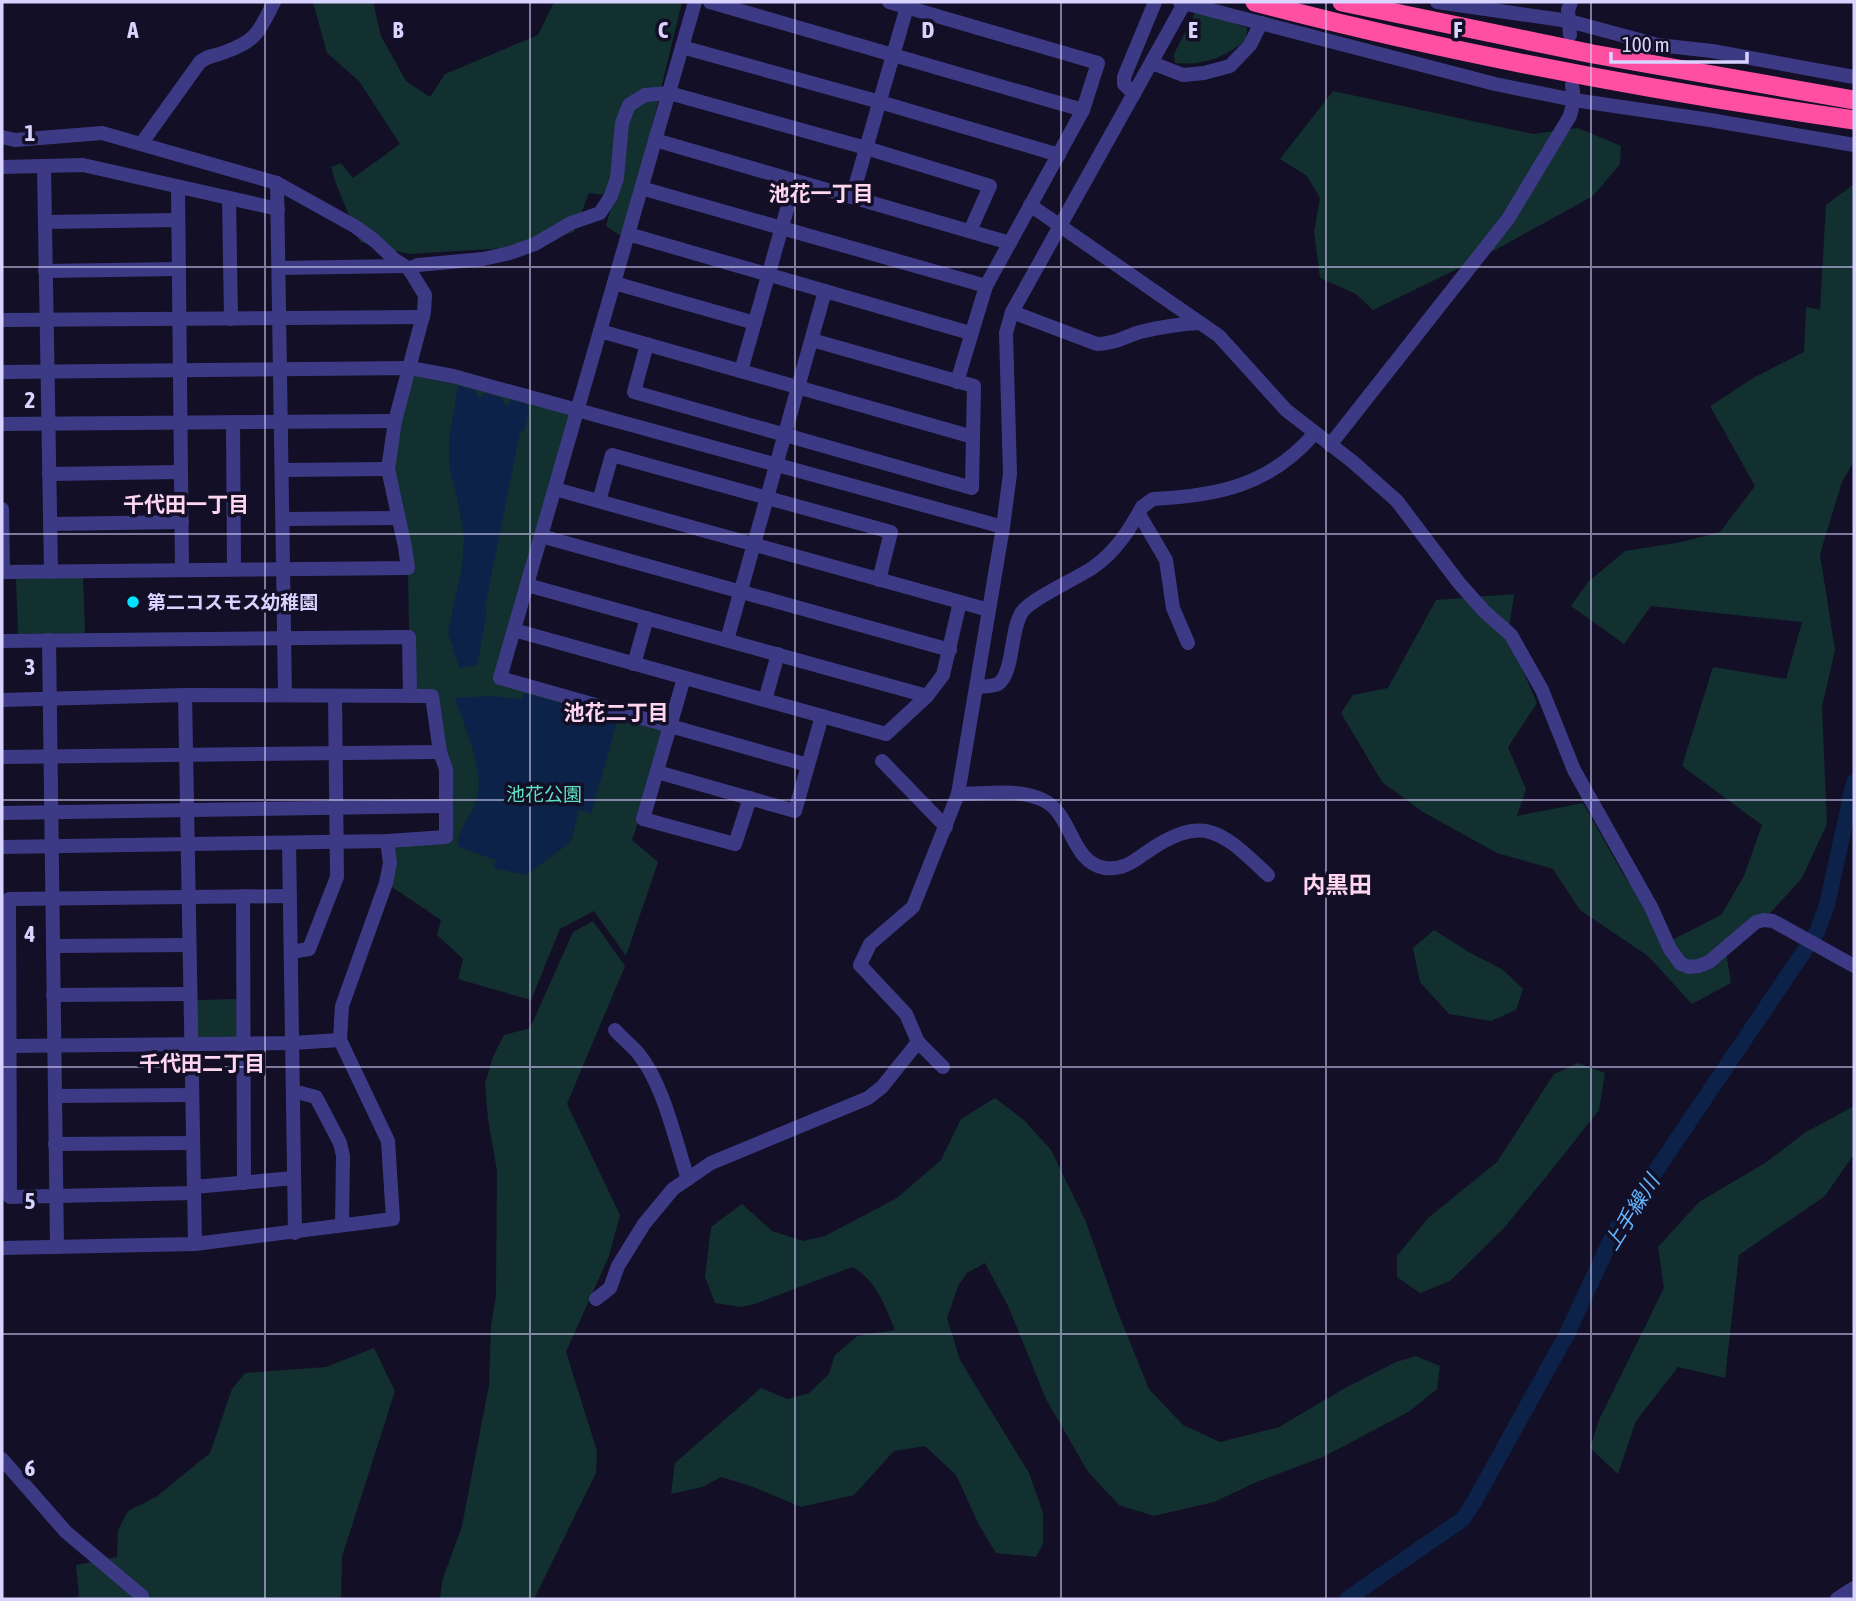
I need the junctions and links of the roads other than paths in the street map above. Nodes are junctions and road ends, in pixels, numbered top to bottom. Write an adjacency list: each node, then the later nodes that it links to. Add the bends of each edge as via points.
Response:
1 (274, 2): 29 (street, via 250,42 200,62)
2 (695, 2): 15 (street)
3 (710, 2): 16 (street)
4 (890, 2): 12 (street)
5 (1155, 2): 21 (street, via 1124,77 1124,84)
6 (1180, 2): 13 (street)
7 (1185, 2): 17 (street)
8 (1255, 2): 26 (highway, via 1589,76)
9 (1342, 2): 23 (highway, via 1593,54)
10 (1437, 2): 14 (street)
11 (1571, 2): 14 (street)
12 (907, 7): 16 (street); 25 (street, via 1098,63)
13 (1261, 23): 17 (street, via 1250,46 1230,66 1183,75); 22 (street)
14 (1569, 28): 18 (street)
15 (682, 47): 20 (street); 24 (street)
16 (894, 54): 24 (street); 25 (street)
17 (1152, 63): 21 (street)
18 (1854, 77)
19 (1572, 85): 22 (street)
20 (668, 93): 28 (street); 31 (street); 51 (street, via 645,95 629,105 622,123 617,178 600,213 510,253)
21 (1134, 94): 45 (street)
22 (1574, 100): 30 (street); 89 (street, via 1570,116 1508,219)
23 (1854, 100)
24 (880, 102): 31 (street); 32 (street)
25 (1083, 110): 32 (street)
26 (1854, 120)
27 (2, 138): 29 (street, via 102,133)
28 (655, 141): 35 (street); 38 (street)
29 (141, 144): 36 (street)
30 (1854, 145)
31 (866, 148): 39 (street); 47 (street, via 990,186)
32 (1059, 155): 41 (street)
33 (2, 167): 34 (street)
34 (44, 167): 37 (street, via 83,165); 44 (street)
35 (795, 181): 39 (street); 46 (street)
36 (278, 183): 42 (street); 51 (street, via 356,227)
37 (178, 187): 40 (street); 43 (street)
38 (642, 188): 46 (street); 48 (street)
39 (852, 197): 47 (street)
40 (229, 198): 42 (street); 60 (street)
41 (1030, 205): 45 (street); 49 (street)
42 (278, 209): 50 (street)
43 (178, 220): 44 (street); 52 (street)
44 (45, 222): 53 (street)
45 (1061, 224): 58 (street); 66 (street)
46 (782, 228): 54 (street); 56 (street)
47 (970, 231): 49 (street)
48 (628, 234): 54 (street); 55 (street)
49 (1010, 243): 56 (street)
50 (279, 268): 51 (street); 61 (street)
51 (406, 268): 59 (street, via 425,295)
52 (179, 269): 53 (street); 62 (street)
53 (46, 271): 64 (street)
54 (769, 275): 57 (street); 65 (street)
55 (614, 283): 65 (street); 67 (street)
56 (986, 286): 68 (street)
57 (825, 291): 68 (street); 69 (street)
58 (1012, 312): 66 (street, via 1097,344 1111,344 1164,326); 104 (street, via 1006,333 1010,474)
59 (423, 317): 61 (street); 71 (street)
60 (232, 318): 61 (street); 62 (street)
61 (280, 318): 72 (street)
62 (180, 319): 64 (street); 73 (street)
63 (2, 320): 64 (street)
64 (46, 320): 76 (street)
65 (755, 323): 74 (street)
66 (1200, 323): 86 (street, via 1219,336)
67 (600, 331): 70 (street); 79 (street)
68 (970, 333): 77 (street)
69 (812, 340): 77 (street); 78 (street)
70 (648, 344): 74 (street); 87 (street, via 634,392)
71 (410, 368): 72 (street); 79 (street); 80 (street)
72 (281, 369): 73 (street); 82 (street)
73 (180, 370): 76 (street); 83 (street)
74 (741, 371): 78 (street)
75 (2, 372): 76 (street)
76 (47, 372): 85 (street)
77 (957, 382): 88 (street, via 974,386)
78 (798, 387): 87 (street); 88 (street)
79 (571, 409): 90 (street); 95 (street)
80 (395, 421): 82 (street); 91 (street)
81 (233, 422): 82 (street); 83 (street); 109 (street)
82 (281, 422): 92 (street)
83 (181, 423): 85 (street); 93 (street)
84 (2, 424): 85 (street)
85 (48, 424): 94 (street)
86 (1314, 434): 89 (street); 99 (street, via 1274,470 1227,491 1153,499)
87 (785, 435): 88 (street, via 972,488); 90 (street)
88 (972, 437)
89 (1330, 445): 168 (street, via 1397,501 1464,589 1511,635 1542,690 1574,770 1681,964 1699,967 1709,962 1764,920)
90 (776, 465): 96 (street); 104 (street)
91 (388, 469): 92 (street); 100 (street)
92 (282, 470): 101 (street)
93 (181, 472): 94 (street); 102 (street)
94 (49, 474): 103 (street)
95 (555, 489): 97 (street); 105 (street)
96 (768, 497): 97 (street, via 612,455); 106 (street); 111 (street, via 891,532)
97 (599, 501): 106 (street)
98 (2, 509): 110 (street, via 3,572)
99 (1139, 514): 122 (street, via 1166,559 1173,608); 127 (street, via 1116,549 1023,611 1002,680)
100 (399, 518): 101 (street); 107 (street, via 408,568)
101 (283, 519): 107 (street)
102 (182, 522): 103 (street); 108 (street)
103 (50, 524): 110 (street)
104 (1003, 527): 115 (street)
105 (541, 536): 112 (street); 113 (street)
106 (754, 545): 111 (street); 113 (street)
107 (284, 568): 109 (street); 118 (street)
108 (183, 569): 109 (street); 110 (street)
109 (234, 569)
110 (51, 572)
111 (879, 580): 114 (street)
112 (527, 585): 116 (street); 117 (street)
113 (741, 592): 121 (street); 123 (street)
114 (960, 602): 115 (street); 123 (street)
115 (989, 610): 127 (street)
116 (647, 618): 121 (street); 125 (street)
117 (514, 630): 125 (street); 137 (street, via 500,678)
118 (284, 637): 120 (street); 129 (street); 132 (street, via 409,637)
119 (5, 639): 120 (street)
120 (49, 640): 133 (street)
121 (727, 640): 124 (street)
122 (1188, 643)
123 (950, 650): 130 (street, via 943,676)
124 (778, 654): 130 (street); 135 (street)
125 (634, 664): 126 (street)
126 (684, 678): 135 (street); 137 (street)
127 (976, 687): 146 (street)
128 (185, 695): 129 (street); 133 (street); 140 (street)
129 (285, 695): 131 (street)
130 (927, 695): 136 (street, via 886,733)
131 (335, 696): 132 (street); 139 (street)
132 (410, 696): 138 (street, via 432,696)
133 (50, 699): 134 (street); 142 (street)
134 (2, 700)
135 (765, 700): 136 (street)
136 (822, 716): 144 (street)
137 (671, 725): 144 (street); 145 (street)
138 (440, 752): 139 (street); 148 (street, via 446,768)
139 (336, 754): 140 (street); 149 (street)
140 (186, 755): 142 (street); 150 (street)
141 (2, 757): 142 (street)
142 (50, 757): 151 (street)
143 (882, 761): 153 (street)
144 (808, 765): 147 (street, via 795,811)
145 (657, 772): 147 (street); 147 (street, via 643,818 735,844)
146 (958, 794): 153 (street); 160 (street, via 1031,795 1045,801 1058,811 1081,853 1105,868 1133,863 1180,835 1212,831 1227,838)
147 (750, 798)
148 (446, 806): 149 (street); 154 (street, via 446,837)
149 (337, 808): 150 (street); 155 (street)
150 (187, 810): 151 (street); 157 (street)
151 (51, 812): 152 (street); 158 (street)
152 (2, 813)
153 (946, 827): 173 (street, via 913,907 870,944 860,965 906,1014)
154 (387, 841): 155 (street); 172 (street, via 390,863 386,883 342,1006)
155 (338, 842): 156 (street); 167 (street, via 337,877 309,948)
156 (289, 843): 157 (street); 161 (street)
157 (188, 844): 158 (street); 163 (street)
158 (52, 846): 159 (street); 164 (street)
159 (2, 847)
160 (1268, 875)
161 (290, 895): 162 (street); 167 (street)
162 (243, 896): 163 (street); 174 (street)
163 (189, 897): 164 (street); 165 (street)
164 (52, 898): 166 (street); 178 (street, via 9,899)
165 (190, 945): 166 (street); 169 (street)
166 (53, 946): 170 (street)
167 (291, 952): 175 (street)
168 (1854, 966)
169 (190, 994): 170 (street); 176 (street)
170 (53, 995): 177 (street)
171 (615, 1030): 186 (street, via 650,1072)
172 (340, 1040): 175 (street); 190 (street, via 388,1141 393,1219)
173 (918, 1042): 179 (street); 186 (street, via 882,1087 867,1098 712,1163)
174 (243, 1043): 175 (street); 176 (street); 187 (street)
175 (292, 1043): 180 (street)
176 (191, 1044): 177 (street); 181 (street)
177 (54, 1045): 178 (street); 182 (street)
178 (9, 1046): 189 (street, via 10,1196)
179 (943, 1067)
180 (293, 1091): 185 (street); 190 (street, via 316,1097 340,1143)
181 (192, 1095): 182 (street); 183 (street)
182 (55, 1096): 184 (street)
183 (193, 1143): 184 (street); 188 (street)
184 (55, 1144): 189 (street)
185 (294, 1178): 187 (street); 191 (street)
186 (688, 1179): 195 (street, via 656,1206 618,1266 610,1288)
187 (244, 1183): 188 (street)
188 (194, 1190): 189 (street); 192 (street)
189 (56, 1196): 193 (street)
190 (342, 1225): 191 (street)
191 (295, 1233): 192 (street)
192 (195, 1244): 193 (street)
193 (57, 1247): 194 (street)
194 (2, 1248)
195 (596, 1298)
196 (2, 1459): 198 (street, via 66,1532)
197 (1854, 1588): 199 (street)
198 (142, 1596)
199 (1837, 1599)

